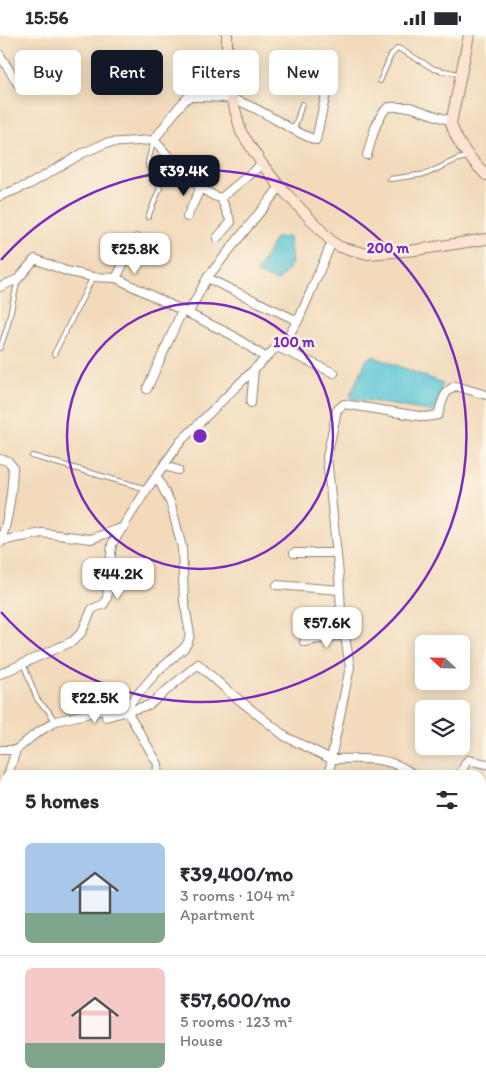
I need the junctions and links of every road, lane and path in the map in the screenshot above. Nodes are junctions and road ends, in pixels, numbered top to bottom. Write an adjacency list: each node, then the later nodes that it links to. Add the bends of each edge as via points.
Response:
1 (227, 35): 8 (main road, via 227,79)
2 (469, 35): 4 (main road)
3 (0, 55): 5 (street)
4 (461, 74): 6 (lane, via 434,69 398,48 391,55); 10 (main road)
5 (15, 79)
6 (380, 81)
7 (325, 98): 11 (street, via 316,140)
8 (233, 99): 11 (street); 12 (street, via 188,97); 15 (main road, via 242,132)
9 (302, 104): 11 (lane)
10 (451, 121): 13 (street, via 410,107 389,107 382,113); 14 (main road, via 455,136)
11 (294, 130)
12 (154, 141): 18 (street); 20 (street, via 106,143 30,184); 22 (lane, via 148,167 160,188)
13 (367, 155)
14 (468, 156): 16 (main road); 17 (lane, via 426,174)
15 (262, 164): 19 (main road); 21 (street)
16 (486, 175)
17 (390, 179)
18 (201, 187): 21 (street, via 212,196); 23 (street)
19 (280, 187): 27 (main road); 29 (street)
20 (0, 196)
21 (221, 197): 25 (street, via 231,221)
22 (148, 217)
23 (187, 217)
24 (137, 238): 31 (street)
25 (217, 238)
26 (486, 239): 27 (main road, via 368,254)
27 (332, 242): 34 (street)
28 (93, 277): 30 (street, via 35,259); 31 (street); 37 (lane)
29 (207, 278): 33 (street); 34 (street)
30 (18, 279): 32 (street); 36 (lane)
31 (116, 279): 33 (street)
32 (0, 287)
33 (185, 313): 38 (street, via 232,335); 41 (street)
34 (298, 321): 35 (street)
35 (277, 347): 38 (street); 40 (street)
36 (0, 348)
37 (54, 354)
38 (266, 358): 39 (street)
39 (254, 369): 43 (street); 46 (street, via 181,441)
40 (334, 373)
41 (147, 389)
42 (486, 395): 53 (street, via 456,386 445,395 438,415 425,417 344,404 337,410 327,457)
43 (251, 403)
44 (32, 456): 49 (lane)
45 (0, 459): 51 (street, via 13,467 10,503)
46 (164, 466): 47 (street); 48 (street)
47 (178, 471)
48 (157, 477): 49 (street); 62 (street, via 171,504 182,548 184,601 190,634 188,642 129,704)
49 (147, 489): 50 (street)
50 (124, 527): 51 (street, via 91,539 42,533); 58 (street, via 112,544 104,604 92,609 82,632 73,641)
51 (0, 542)
52 (294, 553): 53 (street)
53 (337, 553): 55 (street)
54 (277, 585): 55 (street)
55 (340, 590): 56 (street)
56 (344, 634): 57 (street); 65 (street, via 350,667)
57 (304, 642)
58 (23, 663): 59 (street); 62 (lane, via 37,699)
59 (0, 674)
60 (127, 711): 61 (street); 65 (street, via 149,705 198,664 286,737); 68 (street, via 158,764)
61 (106, 717)
62 (56, 721): 64 (street)
63 (0, 750): 64 (street)
64 (16, 750): 67 (street)
65 (331, 759): 69 (street); 70 (street, via 376,758)
66 (486, 764): 71 (street, via 468,760)
67 (10, 770)
68 (157, 770)
69 (330, 770)
70 (407, 770)
71 (463, 770)

